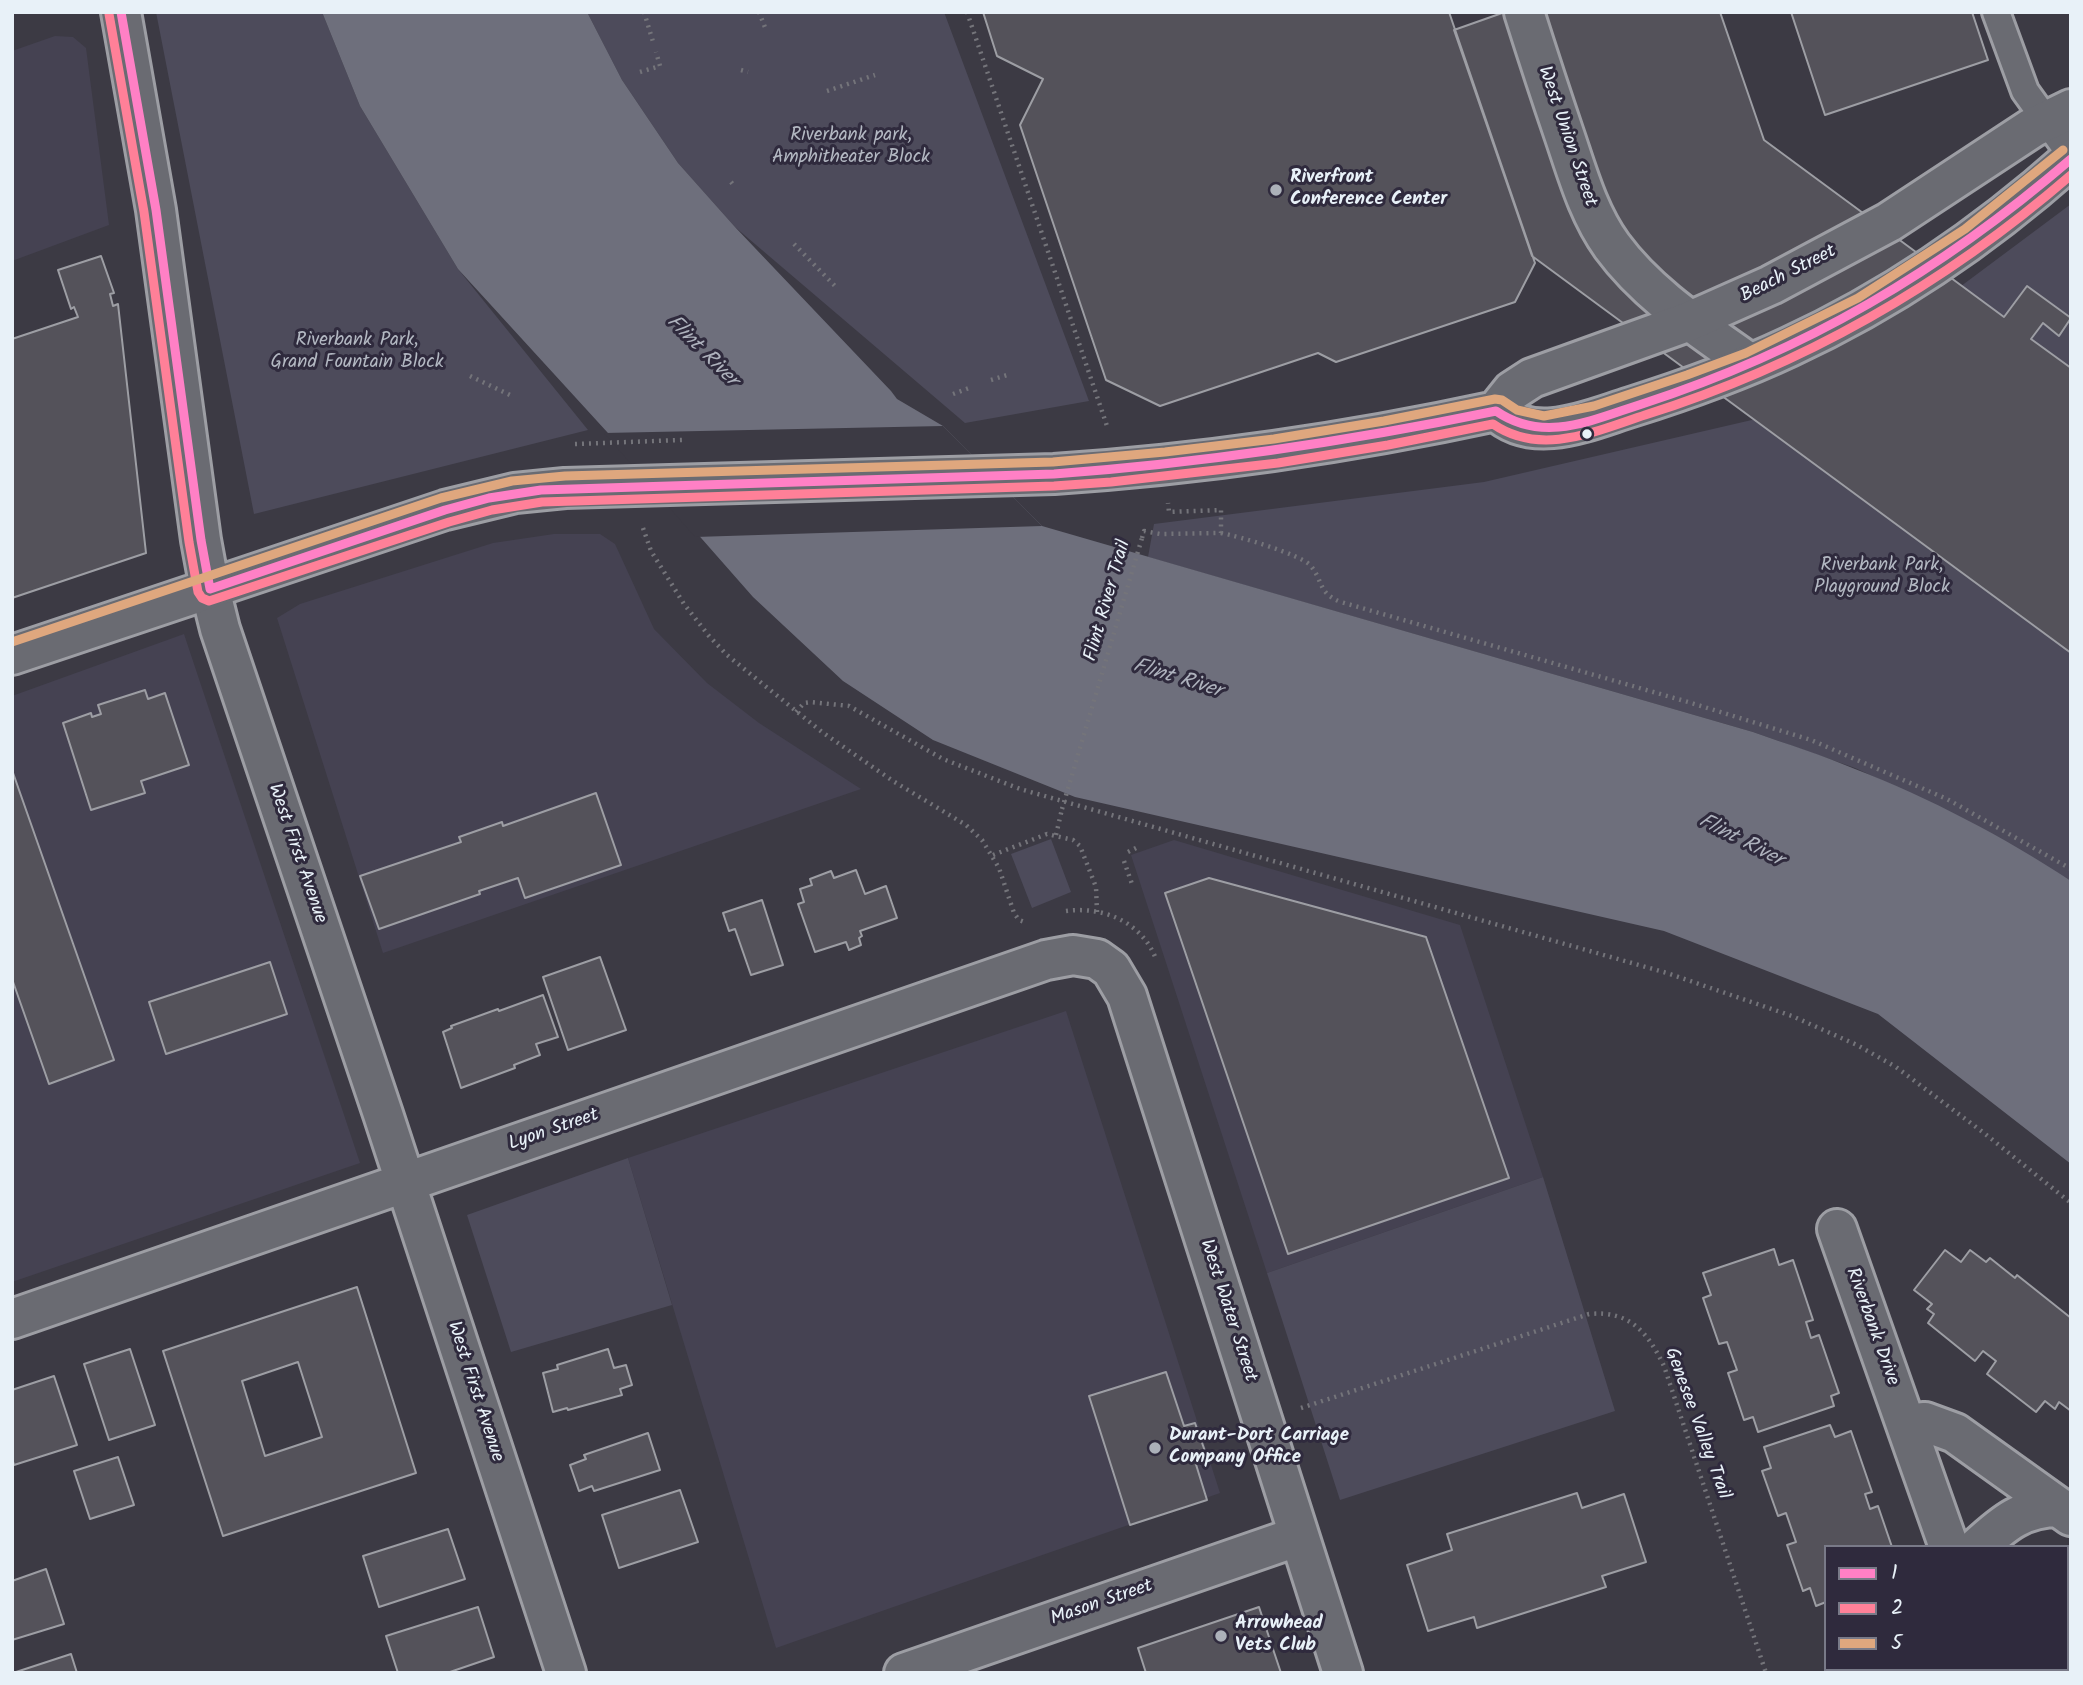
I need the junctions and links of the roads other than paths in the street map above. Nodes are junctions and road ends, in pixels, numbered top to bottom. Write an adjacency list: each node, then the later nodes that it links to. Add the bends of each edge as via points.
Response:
1 (121, 12): 9 (street, West First Avenue, via 156,210)
2 (1524, 12): 6 (street, West Union Street, via 1590,207 1626,263)
3 (1996, 12): 4 (lane, via 2021,82)
4 (2058, 115): 5 (lane); 6 (street, Beach Street, via 1843,248)
5 (2071, 157): 7 (street, via 1939,261 1850,315)
6 (1690, 321): 7 (street, West Union Street); 8 (street, Beach Street, via 1532,378 1512,391)
7 (1749, 363): 8 (street, via 1606,416 1555,428 1520,426)
8 (1496, 411): 9 (street, via 1334,444 1119,470 553,489 445,510)
9 (210, 589): 10 (street); 12 (street, West First Avenue)
10 (12, 655)
11 (1097, 960): 12 (street, Lyon Street, via 1073,955 1032,965); 17 (street, West Water Street, via 1111,969 1127,996)
12 (405, 1182): 14 (street, Lyon Street); 20 (street, West First Avenue)
13 (1837, 1229): 15 (street, Riverbank Drive)
14 (12, 1319)
15 (1906, 1424): 16 (street, via 1925,1422 1955,1433); 18 (street, Riverbank Drive)
16 (2065, 1512): 19 (street, via 2040,1508 2018,1514)
17 (1299, 1536): 21 (street, Mason Street); 22 (street, West Water Street)
18 (1948, 1545)
19 (1980, 1545)
20 (566, 1673)
21 (904, 1673)
22 (1343, 1673)

